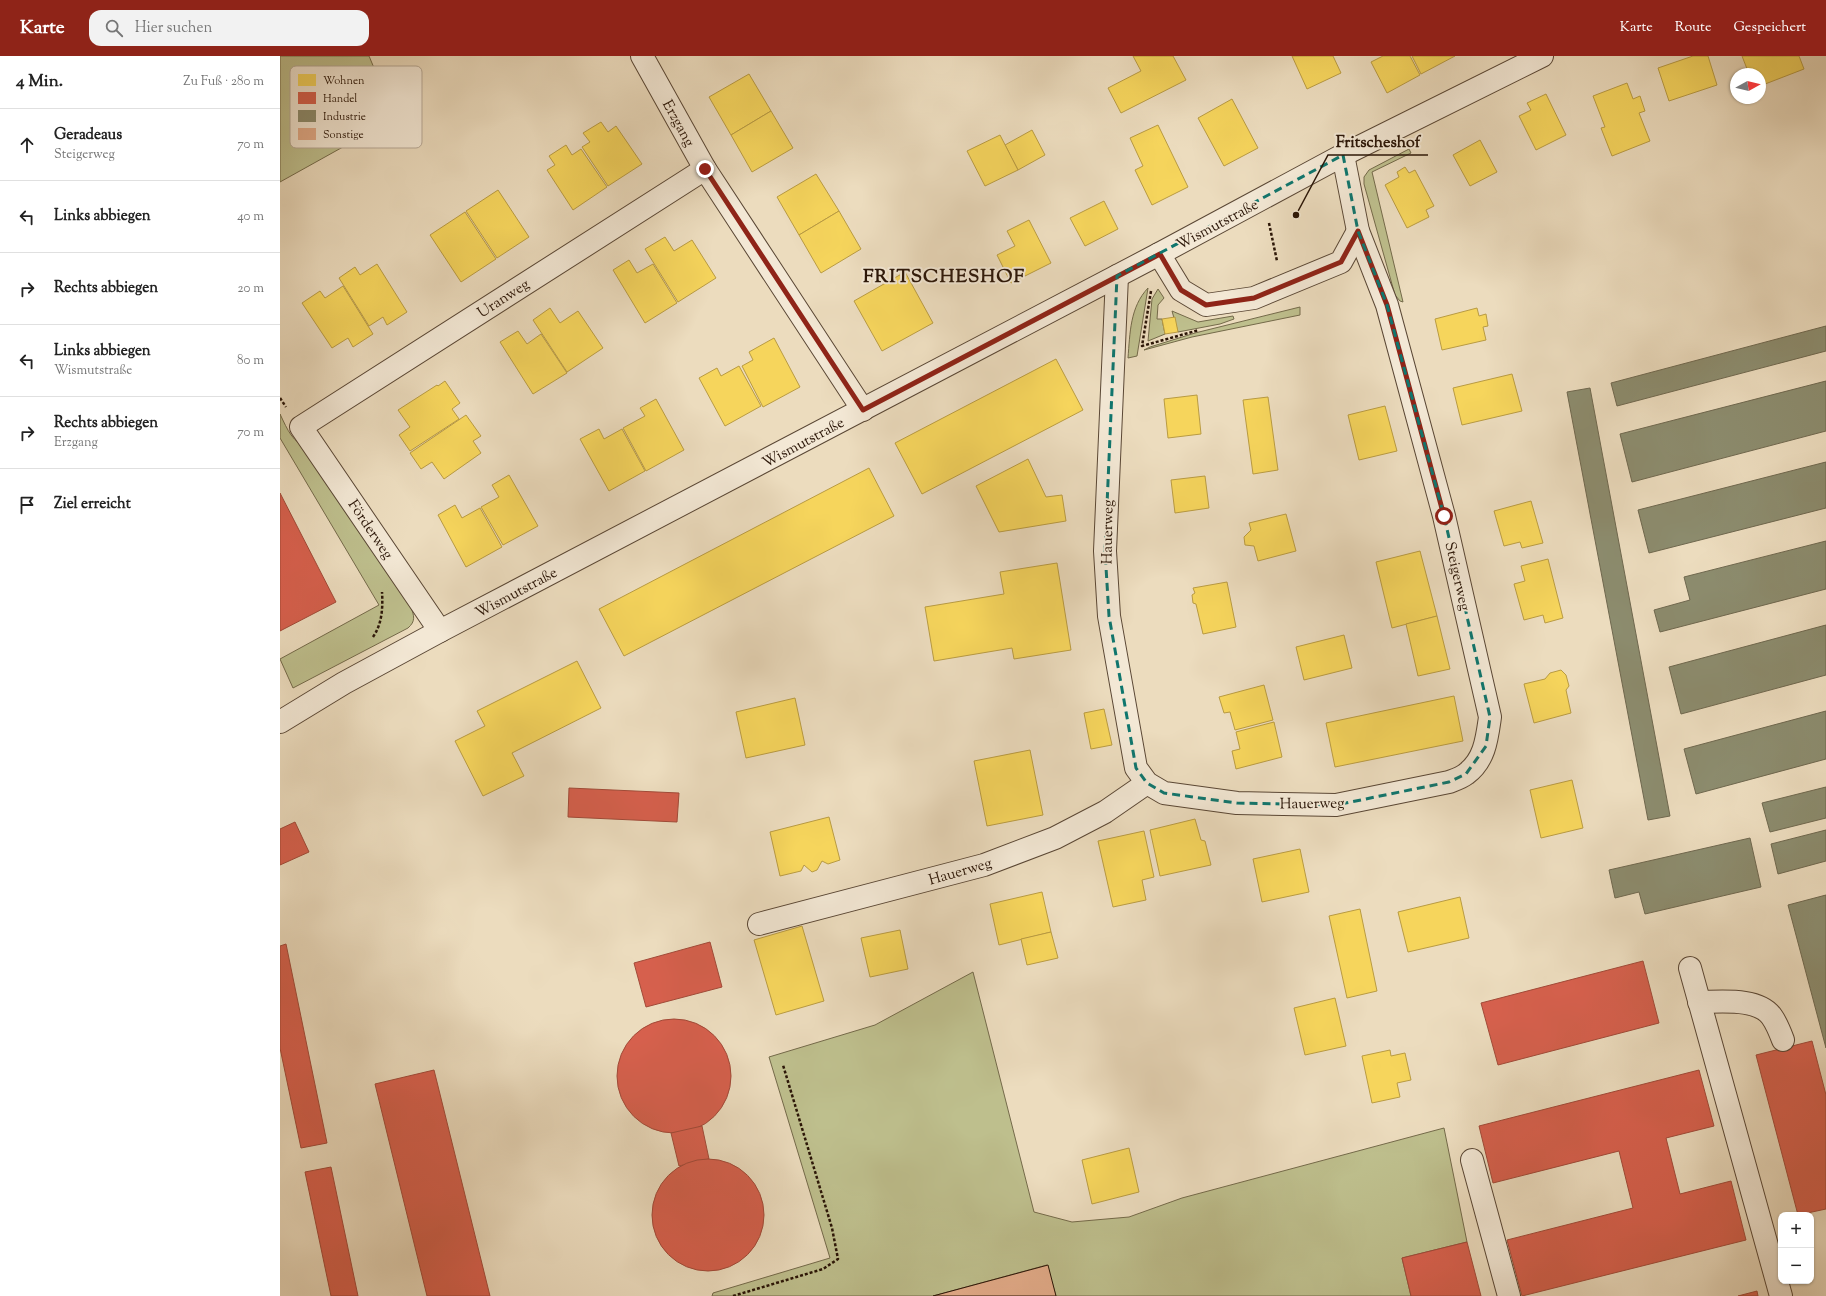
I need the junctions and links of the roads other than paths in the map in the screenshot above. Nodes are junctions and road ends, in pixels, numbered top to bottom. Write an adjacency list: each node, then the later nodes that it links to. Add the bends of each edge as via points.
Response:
1 (642, 56): 4 (street, Erzgang)
2 (1542, 56): 3 (street, Wismutstraße)
3 (1343, 155): 5 (street, Steigerweg); 6 (street, Wismutstraße)
4 (705, 169): 8 (street, Erzgang); 9 (street, Uranweg)
5 (1358, 231): 6 (street, via 1341,262 1254,298 1206,305 1181,290); 12 (street, Steigerweg, via 1387,305 1444,516 1490,717)
6 (1160, 254): 7 (street, Wismutstraße)
7 (1117, 276): 8 (street, Wismutstraße); 13 (street, Hauerweg, via 1105,551 1109,616 1136,768)
8 (863, 410): 10 (street, Wismutstraße)
9 (301, 427): 10 (street, Förderweg)
10 (440, 631): 11 (street, Wismutstraße, via 344,683)
11 (280, 722)
12 (1486, 746): 13 (street, Hauerweg, via 1478,761 1466,774 1449,782 1336,806 1237,803 1164,793)
13 (1147, 783): 14 (street, Hauerweg, via 1105,812 1055,838 984,865)
14 (759, 924)
15 (1690, 968): 16 (street)
16 (1698, 1002): 17 (street, via 1738,1001 1758,1006 1772,1016); 20 (street)
17 (1784, 1040)
18 (1472, 1160): 19 (street)
19 (1509, 1296)
20 (1781, 1296)

